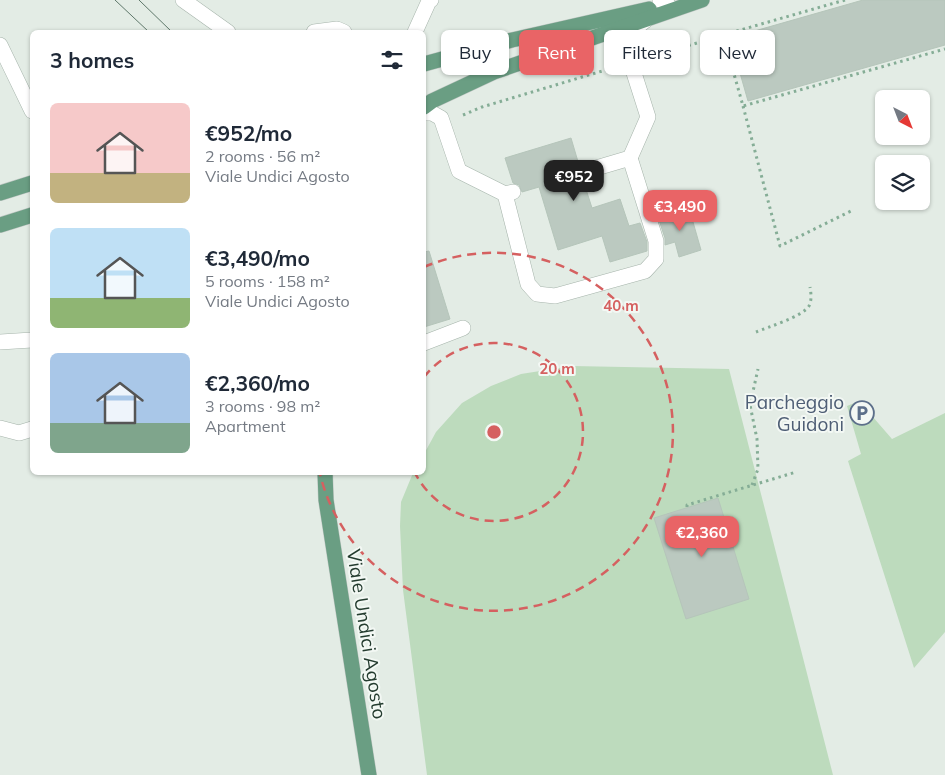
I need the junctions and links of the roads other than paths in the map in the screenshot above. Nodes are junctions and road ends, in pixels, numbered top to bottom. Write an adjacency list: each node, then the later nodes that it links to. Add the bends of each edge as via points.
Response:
1 (183, 0): 7 (lane)
2 (431, 0): 8 (lane)
3 (690, 0): 5 (main road)
4 (702, 0): 6 (main road)
5 (664, 3): 10 (main road)
6 (648, 19): 11 (main road, via 494,72); 14 (lane, via 631,32 628,41 627,51 648,117)
7 (225, 30)
8 (416, 30)
9 (0, 44): 12 (lane)
10 (426, 63)
11 (426, 106)
12 (30, 107)
13 (426, 113): 14 (lane, via 437,115 444,123 459,171 509,193 528,284 537,294 555,296 645,272 656,258 656,241)
14 (630, 158): 15 (lane)
15 (586, 171)
16 (30, 184): 17 (main road)
17 (0, 193)
18 (30, 216): 19 (main road)
19 (0, 225)
20 (463, 328): 23 (lane)
21 (30, 340): 22 (lane)
22 (0, 342)
23 (426, 342)
24 (0, 428): 25 (lane, via 18,433)
25 (30, 430)
26 (319, 475): 28 (main road, Viale Undici Agosto)
27 (325, 475): 28 (main road, Viale Undici Agosto)
28 (326, 500): 29 (main road, Viale Undici Agosto)
29 (369, 775)

